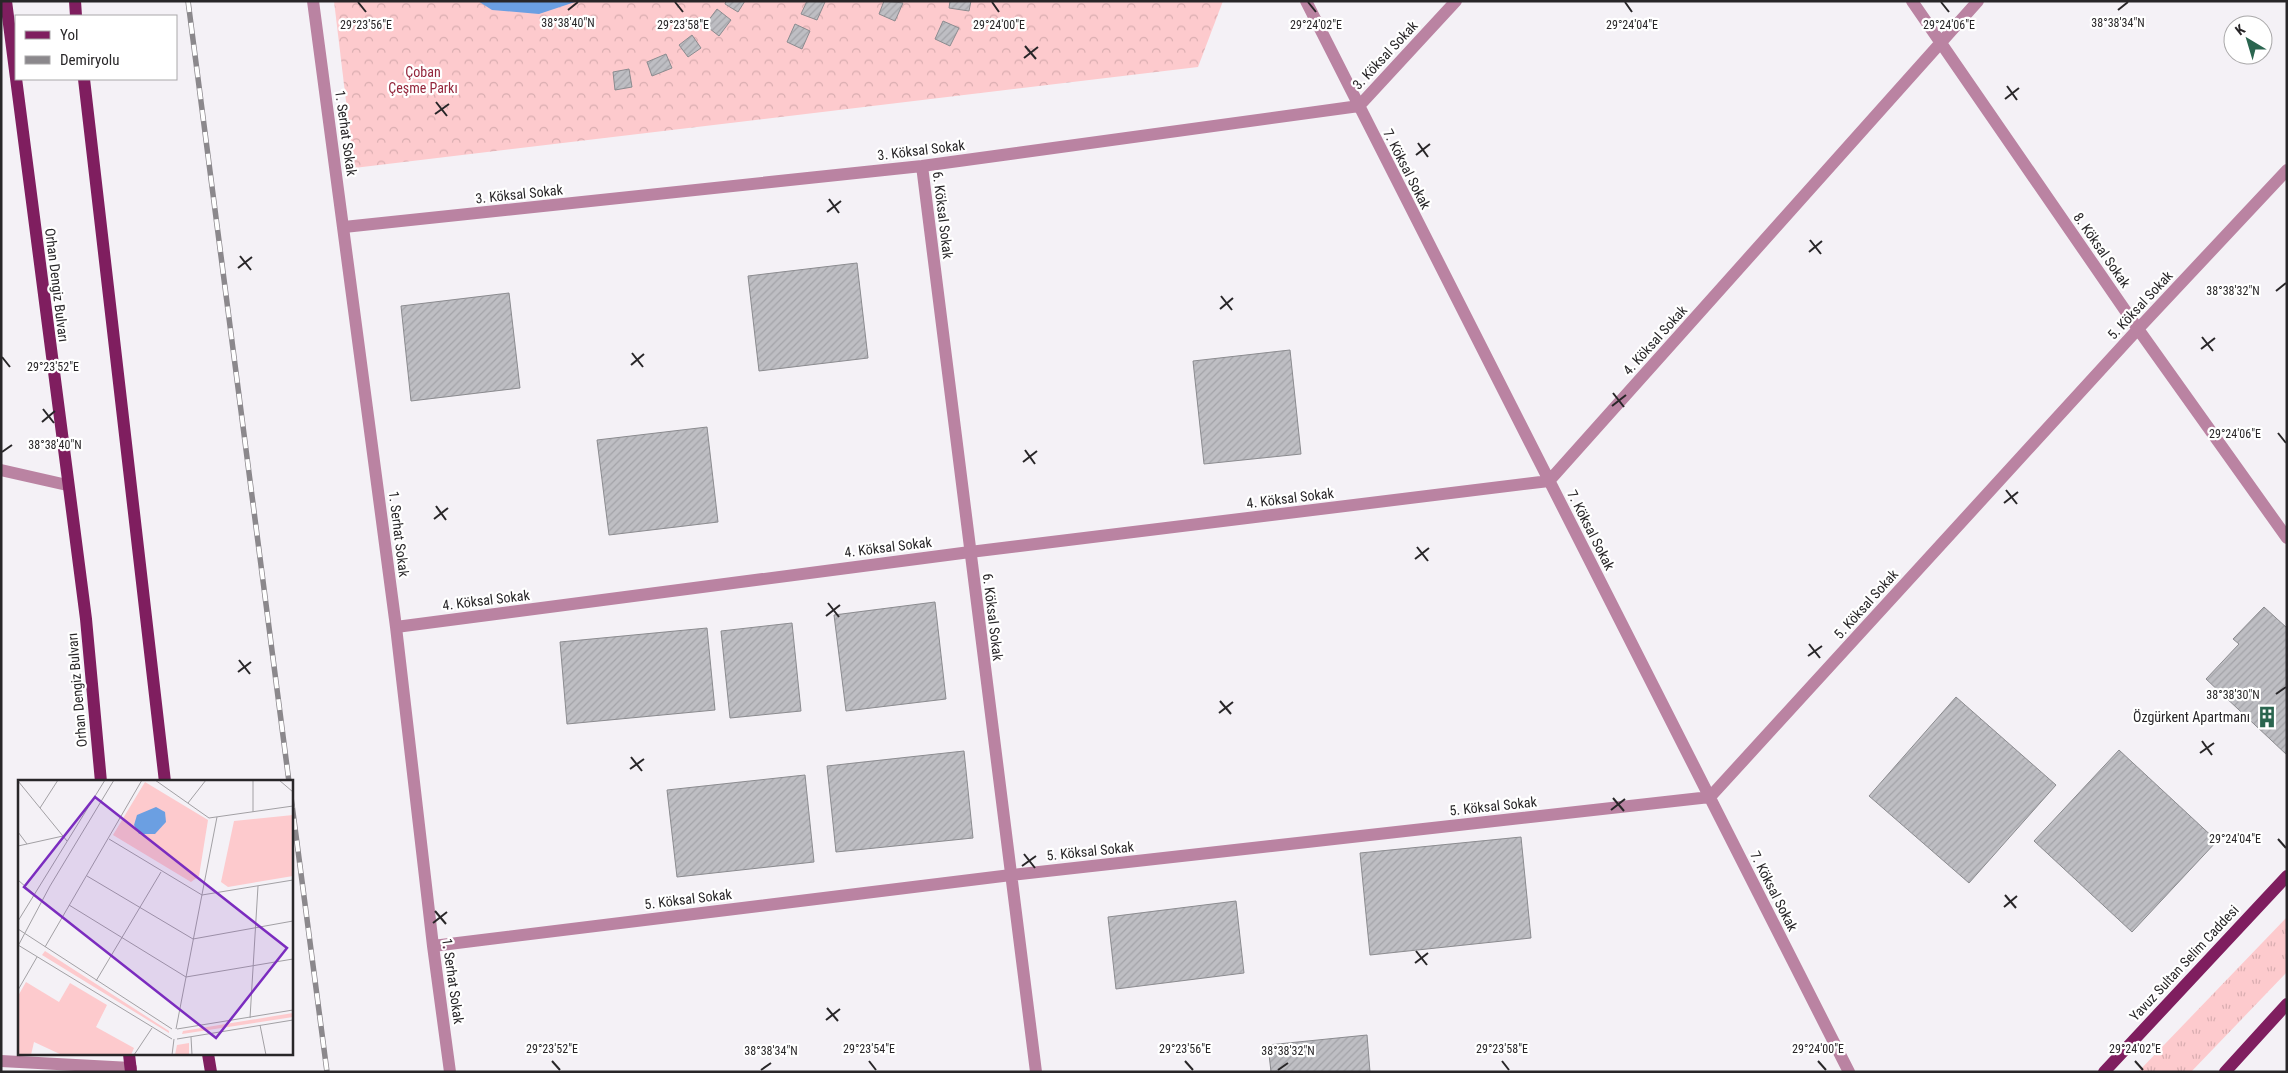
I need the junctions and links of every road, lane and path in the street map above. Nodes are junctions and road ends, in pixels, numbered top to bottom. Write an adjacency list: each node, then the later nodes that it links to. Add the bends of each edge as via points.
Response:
1 (6, 1): 10 (main road, Orhan Dengiz Bulvarı)
2 (75, 1): 8 (main road)
3 (313, 1): 16 (street, 1. Serhat Sokak)
4 (1306, 1): 13 (street, 7. Köksal Sokak)
5 (1456, 1): 13 (street, 3. Köksal Sokak)
6 (1912, 1): 9 (street, 8. Köksal Sokak)
7 (1978, 1): 9 (street, 4. Köksal Sokak)
8 (76, 15)
9 (1940, 44): 17 (street, 8. Köksal Sokak); 19 (street, 4. Köksal Sokak)
10 (15, 72)
11 (16, 80): 20 (main road, Orhan Dengiz Bulvarı)
12 (84, 80): 25 (main road)
13 (1359, 106): 14 (street, 3. Köksal Sokak); 19 (street, 7. Köksal Sokak)
14 (922, 166): 16 (street, 3. Köksal Sokak); 22 (street, 6. Köksal Sokak)
15 (2287, 170): 17 (street, 5. Köksal Sokak)
16 (344, 227): 23 (street, 1. Serhat Sokak)
17 (2138, 329): 21 (street, 8. Köksal Sokak); 26 (street, 5. Köksal Sokak)
18 (1, 470): 20 (street)
19 (1549, 482): 22 (street, 4. Köksal Sokak); 26 (street, 7. Köksal Sokak)
20 (67, 485): 24 (main road, Orhan Dengiz Bulvarı, via 86,619)
21 (2287, 538)
22 (970, 552): 23 (street, 4. Köksal Sokak); 27 (street, 6. Köksal Sokak)
23 (396, 627): 29 (street, 1. Serhat Sokak)
24 (101, 780)
25 (165, 780)
26 (1710, 798): 27 (street, 5. Köksal Sokak); 38 (street, 7. Köksal Sokak)
27 (1011, 874): 29 (street, 5. Köksal Sokak); 37 (street, 6. Köksal Sokak)
28 (2287, 876): 39 (main road, Yavuz Sultan Selim Caddesi)
29 (433, 946): 36 (street, 1. Serhat Sokak)
30 (2287, 1004): 40 (main road)
31 (129, 1056): 34 (main road)
32 (208, 1056): 35 (main road)
33 (1, 1061): 34 (street)
34 (131, 1070)
35 (212, 1072)
36 (450, 1072)
37 (1036, 1072)
38 (1849, 1072)
39 (2104, 1072)
40 (2225, 1072)

